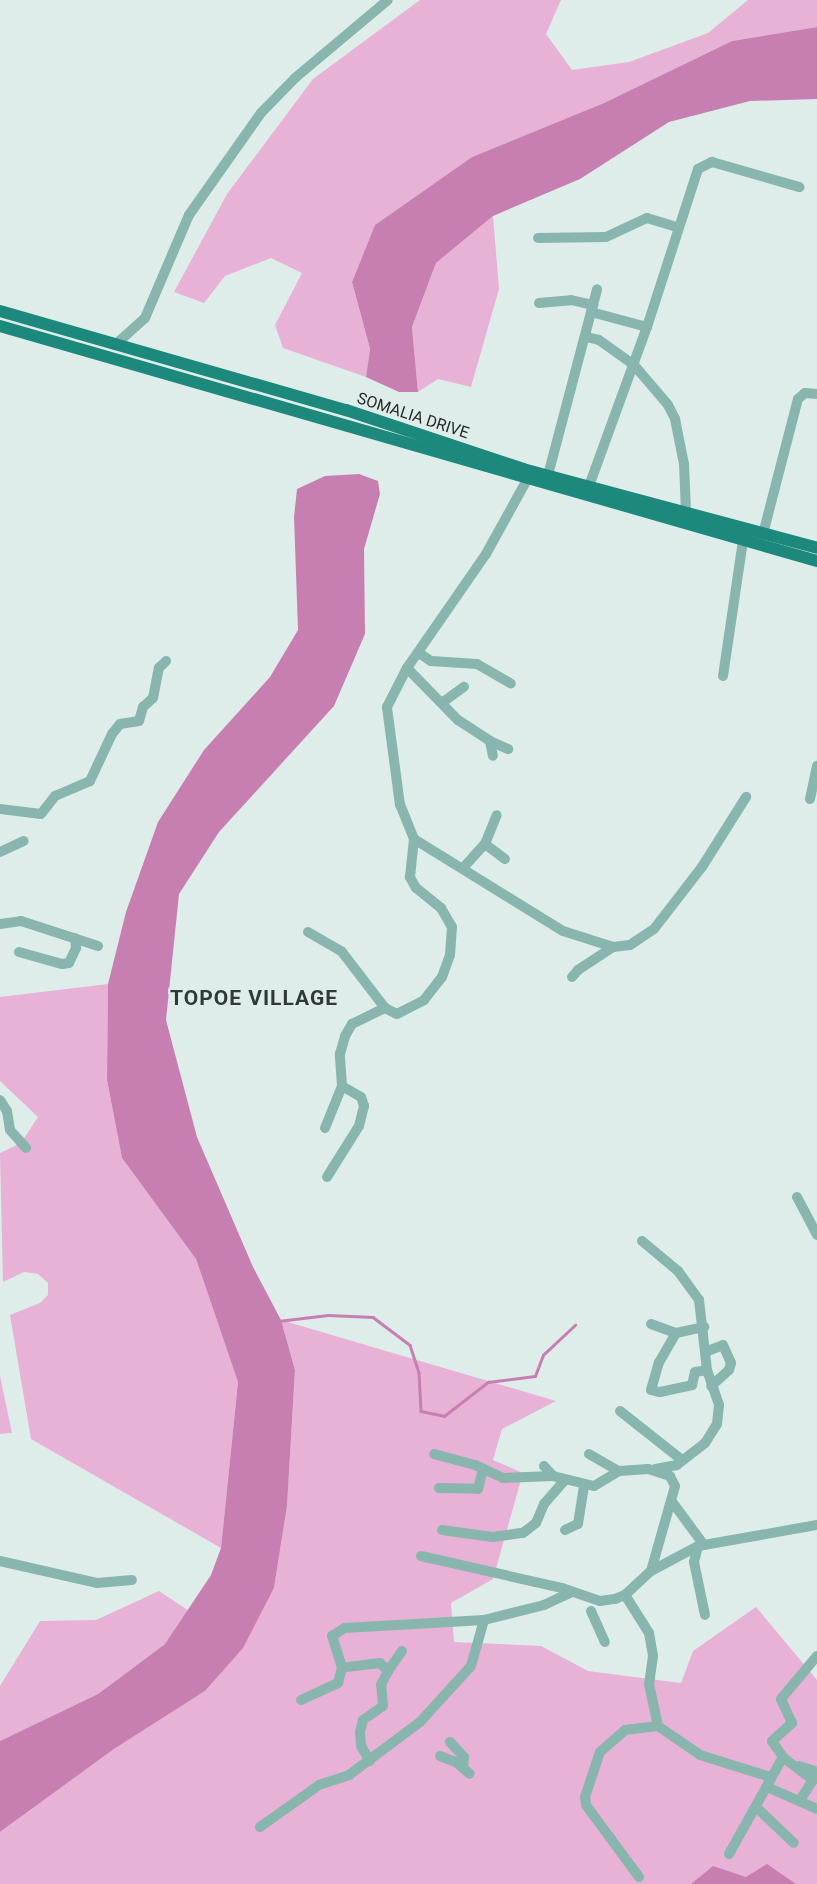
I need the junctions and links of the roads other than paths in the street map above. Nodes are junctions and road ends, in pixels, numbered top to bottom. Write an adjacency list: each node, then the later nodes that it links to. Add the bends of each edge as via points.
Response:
1 (388, 0): 12 (street, via 295,78 261,113 189,215 145,318)
2 (799, 187): 3 (street, via 712,162 703,163)
3 (677, 227): 4 (street, via 647,218 606,237); 10 (street)
4 (538, 238)
5 (597, 289): 7 (street)
6 (538, 304): 7 (street, via 571,300)
7 (592, 309): 10 (street); 11 (street)
8 (0, 311): 12 (main road, SOMALIA DRIVE)
9 (0, 326): 16 (main road, SOMALIA DRIVE)
10 (648, 327): 13 (street)
11 (586, 337): 13 (street, via 599,340); 15 (street)
12 (115, 345): 15 (main road, SOMALIA DRIVE, via 346,410)
13 (634, 365): 17 (street); 18 (street, via 675,419 685,475)
14 (817, 394): 19 (street, via 805,393 798,399)
15 (548, 475): 17 (main road, SOMALIA DRIVE)
16 (528, 478): 20 (main road, SOMALIA DRIVE); 23 (street, via 486,554)
17 (589, 486): 18 (main road, SOMALIA DRIVE)
18 (686, 512): 19 (main road, SOMALIA DRIVE)
19 (763, 534): 21 (main road, SOMALIA DRIVE)
20 (743, 540): 22 (main road, SOMALIA DRIVE); 26 (street)
21 (817, 548)
22 (817, 561)
23 (419, 653): 25 (street); 27 (street, via 431,660 477,664)
24 (166, 661): 36 (street, via 159,668 153,698 143,706 139,721 120,724 90,781 55,796 41,814)
25 (407, 668): 29 (street); 38 (street, via 388,701 387,714 400,805)
26 (723, 676)
27 (511, 684)
28 (464, 687): 29 (street)
29 (443, 702): 30 (street, via 458,720)
30 (490, 741): 31 (street); 32 (street)
31 (508, 749)
32 (493, 756)
33 (817, 766): 35 (street)
34 (746, 797): 48 (street, via 702,867 654,929 630,946)
35 (810, 799)
36 (0, 809)
37 (497, 815): 40 (street)
38 (414, 839): 43 (street); 51 (street, via 410,877 448,917 452,927 450,955 435,990 424,1000 403,1012)
39 (24, 841): 41 (street)
40 (485, 844): 42 (street); 43 (street)
41 (0, 852)
42 (505, 859)
43 (464, 867): 48 (street, via 490,888 563,931)
44 (0, 924): 46 (street, via 17,920)
45 (308, 932): 51 (street, via 342,952)
46 (75, 938): 47 (street); 49 (street, via 76,948 69,963)
47 (98, 946)
48 (613, 947): 50 (street, via 578,970)
49 (19, 952)
50 (572, 978)
51 (385, 1008): 52 (street, via 352,1024 345,1036 340,1054)
52 (342, 1086): 54 (street); 56 (street, via 361,1097 364,1106 359,1126)
53 (0, 1100): 55 (street, via 7,1111 10,1130)
54 (325, 1128)
55 (26, 1148)
56 (327, 1177)
57 (797, 1197): 58 (street)
58 (817, 1235)
59 (642, 1241): 61 (street, via 695,1290)
60 (651, 1324): 62 (street)
61 (704, 1327): 62 (street); 63 (street)
62 (676, 1333): 64 (street, via 658,1362 651,1390 660,1392 692,1385 695,1372)
63 (705, 1352): 64 (street); 65 (street, via 723,1345 731,1363 729,1370)
64 (706, 1370): 65 (street)
65 (711, 1386): 69 (street, via 719,1405 717,1424 705,1444)
66 (620, 1411): 69 (street)
67 (434, 1454): 71 (street)
68 (589, 1454): 73 (street)
69 (679, 1462): 72 (street); 77 (street)
70 (544, 1466): 74 (street)
71 (483, 1469): 74 (street, via 521,1480); 78 (street, via 478,1489)
72 (648, 1469): 73 (street); 77 (street, via 670,1476)
73 (619, 1471): 76 (street, via 600,1484)
74 (553, 1476): 75 (street)
75 (565, 1480): 76 (street); 81 (street, via 544,1504 536,1523 523,1533 493,1537)
76 (584, 1485): 82 (street, via 578,1524)
77 (675, 1486): 79 (street)
78 (439, 1488)
79 (673, 1503): 83 (street); 86 (street, via 655,1548)
80 (817, 1525): 83 (street)
81 (442, 1530)
82 (564, 1530)
83 (701, 1545): 86 (street); 91 (street, via 694,1562)
84 (421, 1556): 88 (street)
85 (0, 1561): 87 (street, via 97,1583)
86 (651, 1570): 89 (street)
87 (132, 1580)
88 (572, 1592): 89 (street, via 600,1601); 92 (street, via 544,1605)
89 (624, 1595): 99 (street, via 649,1634 653,1656 649,1684)
90 (591, 1610): 93 (street)
91 (705, 1615)
92 (484, 1620): 96 (street, via 336,1630 332,1641); 103 (street, via 480,1643 464,1676 420,1722)
93 (605, 1642)
94 (402, 1651): 97 (street)
95 (817, 1656): 102 (street, via 781,1699 792,1723 772,1741)
96 (342, 1668): 97 (street, via 380,1663); 98 (street, via 338,1683)
97 (388, 1670): 103 (street, via 381,1685 383,1706 363,1720 360,1732 361,1746)
98 (301, 1700)
99 (658, 1726): 106 (street, via 700,1755); 113 (street, via 625,1730 600,1752 584,1797 586,1805)
100 (450, 1742): 101 (street, via 464,1758 466,1771)
101 (440, 1756)
102 (783, 1757): 104 (street); 106 (street)
103 (370, 1761): 110 (street, via 349,1775 319,1785)
104 (795, 1767): 105 (street); 107 (street, via 813,1780)
105 (817, 1772)
106 (769, 1782): 107 (street); 108 (street)
107 (800, 1800): 109 (street)
108 (756, 1807): 111 (street); 112 (street)
109 (817, 1809)
110 (260, 1827)
111 (794, 1843)
112 (728, 1854)
113 (639, 1877)

